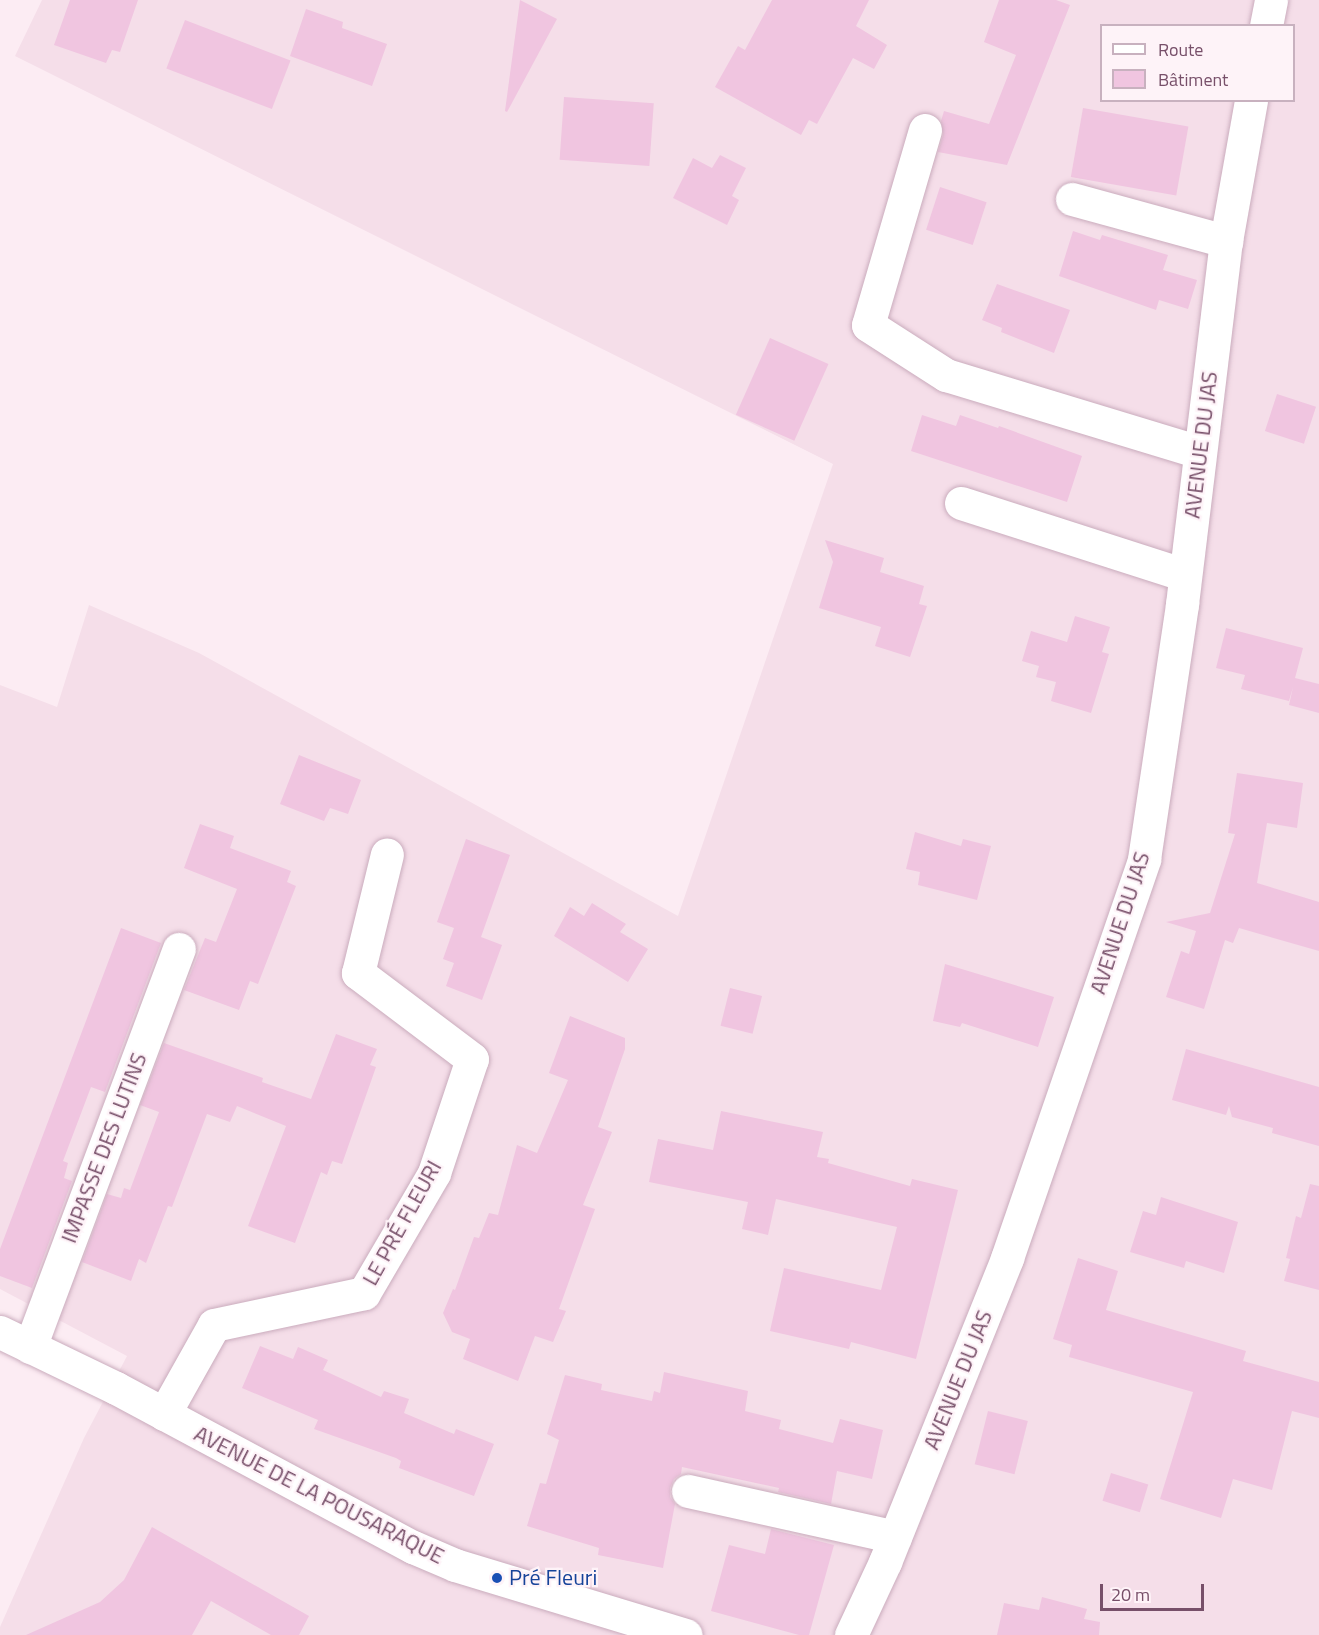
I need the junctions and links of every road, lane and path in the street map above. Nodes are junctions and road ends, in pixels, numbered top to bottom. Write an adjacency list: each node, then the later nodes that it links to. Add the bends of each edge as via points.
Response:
1 (1271, 0): 2 (street)
2 (1266, 24)
3 (1251, 102): 6 (street, AVENUE DU JAS)
4 (925, 130): 7 (street, via 868,326 946,375)
5 (1072, 199): 6 (street)
6 (1226, 241): 7 (street, AVENUE DU JAS)
7 (1200, 452): 9 (street, AVENUE DU JAS)
8 (961, 503): 9 (street)
9 (1185, 575): 16 (street, AVENUE DU JAS, via 1144,859 1006,1258)
10 (387, 854): 14 (street, LE PRÉ FLEURI, via 358,973 472,1059 434,1173 364,1293 214,1326)
11 (179, 949): 13 (street, IMPASSE DES LUTINS)
12 (0, 1332): 13 (street, AVENUE DE LA POUSARAQUE)
13 (30, 1347): 14 (street, AVENUE DE LA POUSARAQUE)
14 (165, 1414): 17 (street, AVENUE DE LA POUSARAQUE, via 413,1547 455,1565)
15 (688, 1491): 16 (street)
16 (895, 1537): 18 (street, AVENUE DU JAS)
17 (686, 1635)
18 (851, 1635)

